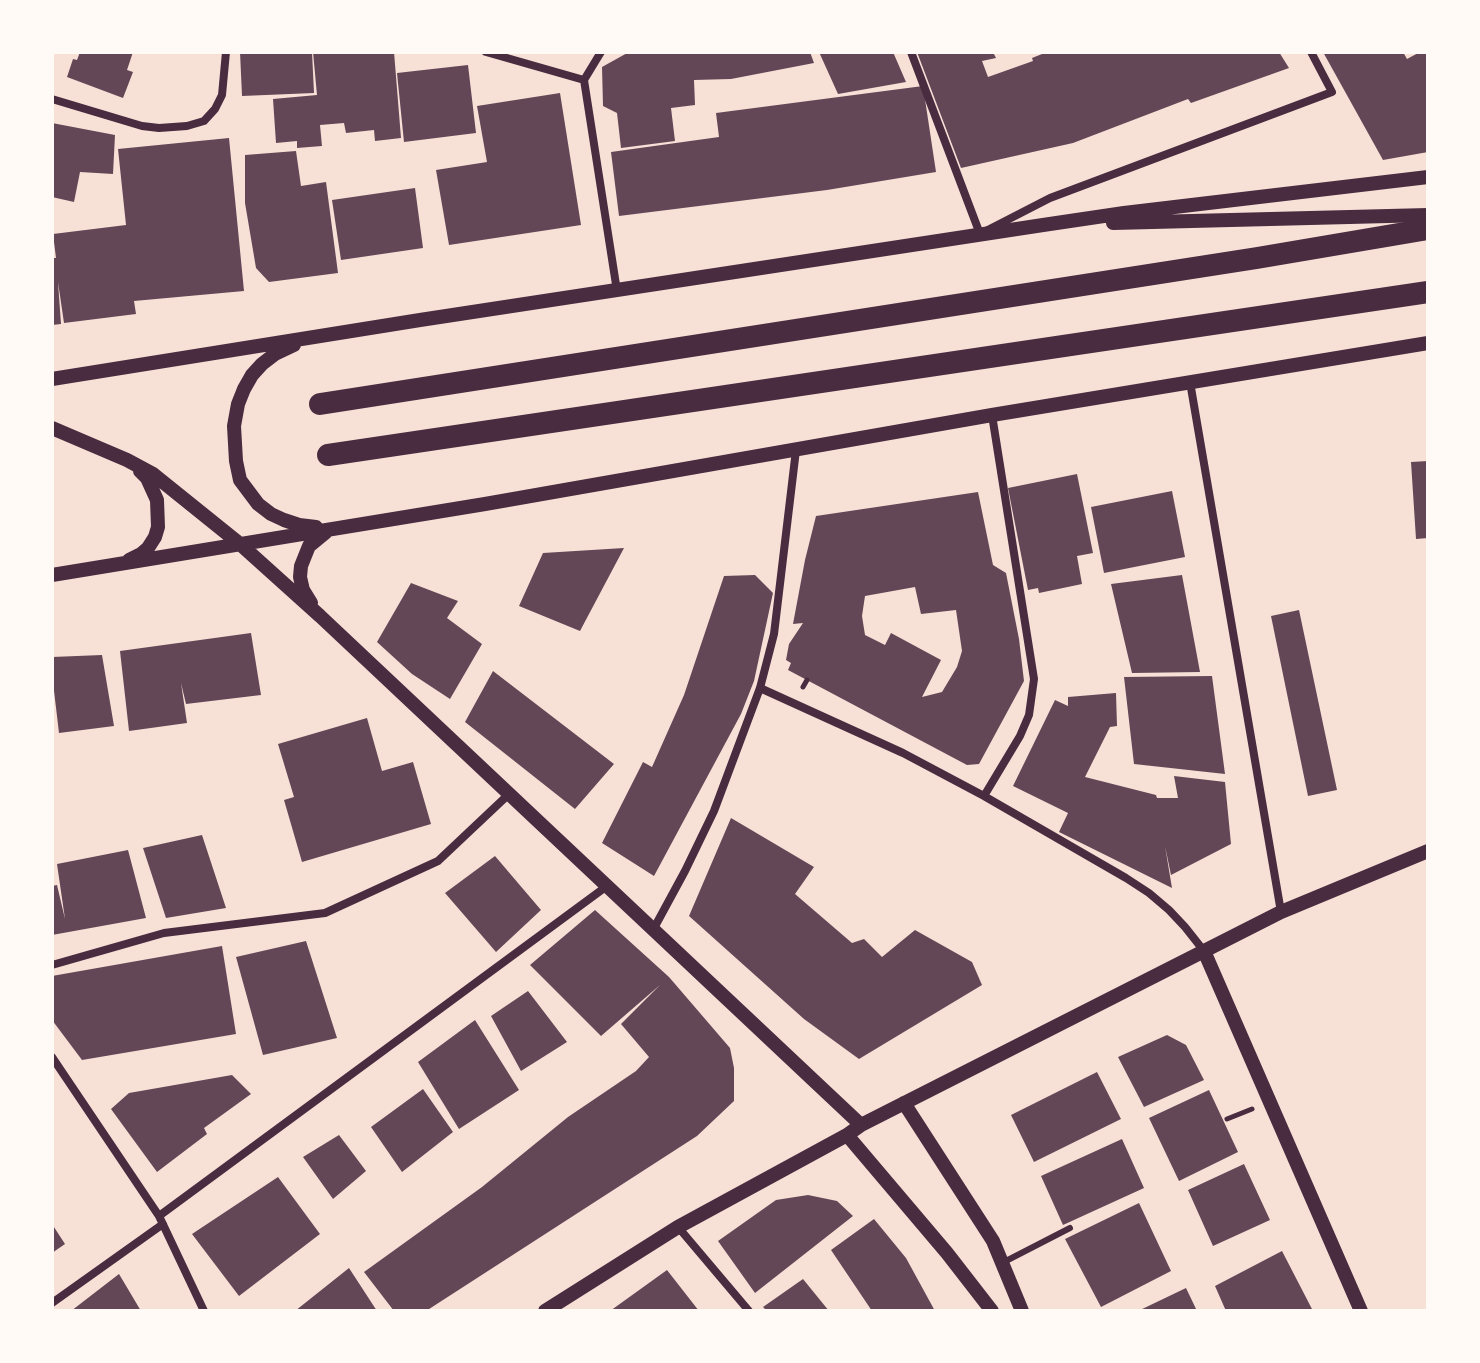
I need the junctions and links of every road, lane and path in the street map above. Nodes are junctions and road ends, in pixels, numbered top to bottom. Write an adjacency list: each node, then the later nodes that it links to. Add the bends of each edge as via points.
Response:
1 (226, 52): 7 (street, via 222,95 215,109 204,121 187,126 142,126)
2 (486, 52): 6 (street)
3 (601, 52): 6 (street)
4 (911, 52): 12 (street)
5 (1311, 52): 12 (street, via 1332,92 1050,198)
6 (584, 80): 13 (street)
7 (52, 99)
8 (1428, 177): 10 (street)
9 (1428, 215): 10 (street)
10 (1043, 225): 12 (street)
11 (1428, 229): 19 (highway)
12 (980, 234): 13 (street)
13 (617, 291): 15 (street)
14 (1428, 292): 23 (highway)
15 (309, 338): 17 (street); 25 (street, via 275,354 252,375 238,404 236,461 249,494 271,514)
16 (1428, 343): 18 (street)
17 (52, 379)
18 (1190, 382): 20 (street); 37 (street)
19 (320, 404)
20 (992, 415): 22 (street); 34 (street, via 1034,679 1029,715)
21 (52, 428): 24 (street)
22 (796, 450): 25 (street); 32 (street, via 774,634)
23 (328, 455)
24 (127, 460): 26 (street, via 174,489); 27 (street, via 153,488 158,527 148,548)
25 (330, 529): 26 (street); 29 (street, via 309,546 301,566 303,590)
26 (240, 544): 27 (street); 29 (street)
27 (114, 565): 28 (street)
28 (52, 575)
29 (320, 616): 33 (street)
30 (807, 680): 31 (path)
31 (803, 687)
32 (760, 688): 34 (street); 38 (street, via 714,811)
33 (509, 794): 36 (street); 40 (street, via 438,861 325,913 164,933)
34 (984, 796): 39 (street, via 1149,893)
35 (1428, 851): 37 (street)
36 (607, 886): 38 (street); 45 (street)
37 (1281, 912): 39 (street)
38 (653, 930): 43 (street)
39 (1204, 951): 42 (street); 55 (street)
40 (52, 965)
41 (52, 1057): 45 (street)
42 (904, 1103): 43 (street); 48 (street)
43 (861, 1125): 44 (street)
44 (847, 1135): 46 (street); 53 (street)
45 (161, 1220): 49 (street); 50 (street)
46 (678, 1227): 51 (street); 52 (street)
47 (1070, 1228): 48 (lane)
48 (1002, 1263): 54 (street)
49 (52, 1303)
50 (204, 1311)
51 (545, 1311)
52 (749, 1311)
53 (992, 1311)
54 (1022, 1311)
55 (1361, 1311)

